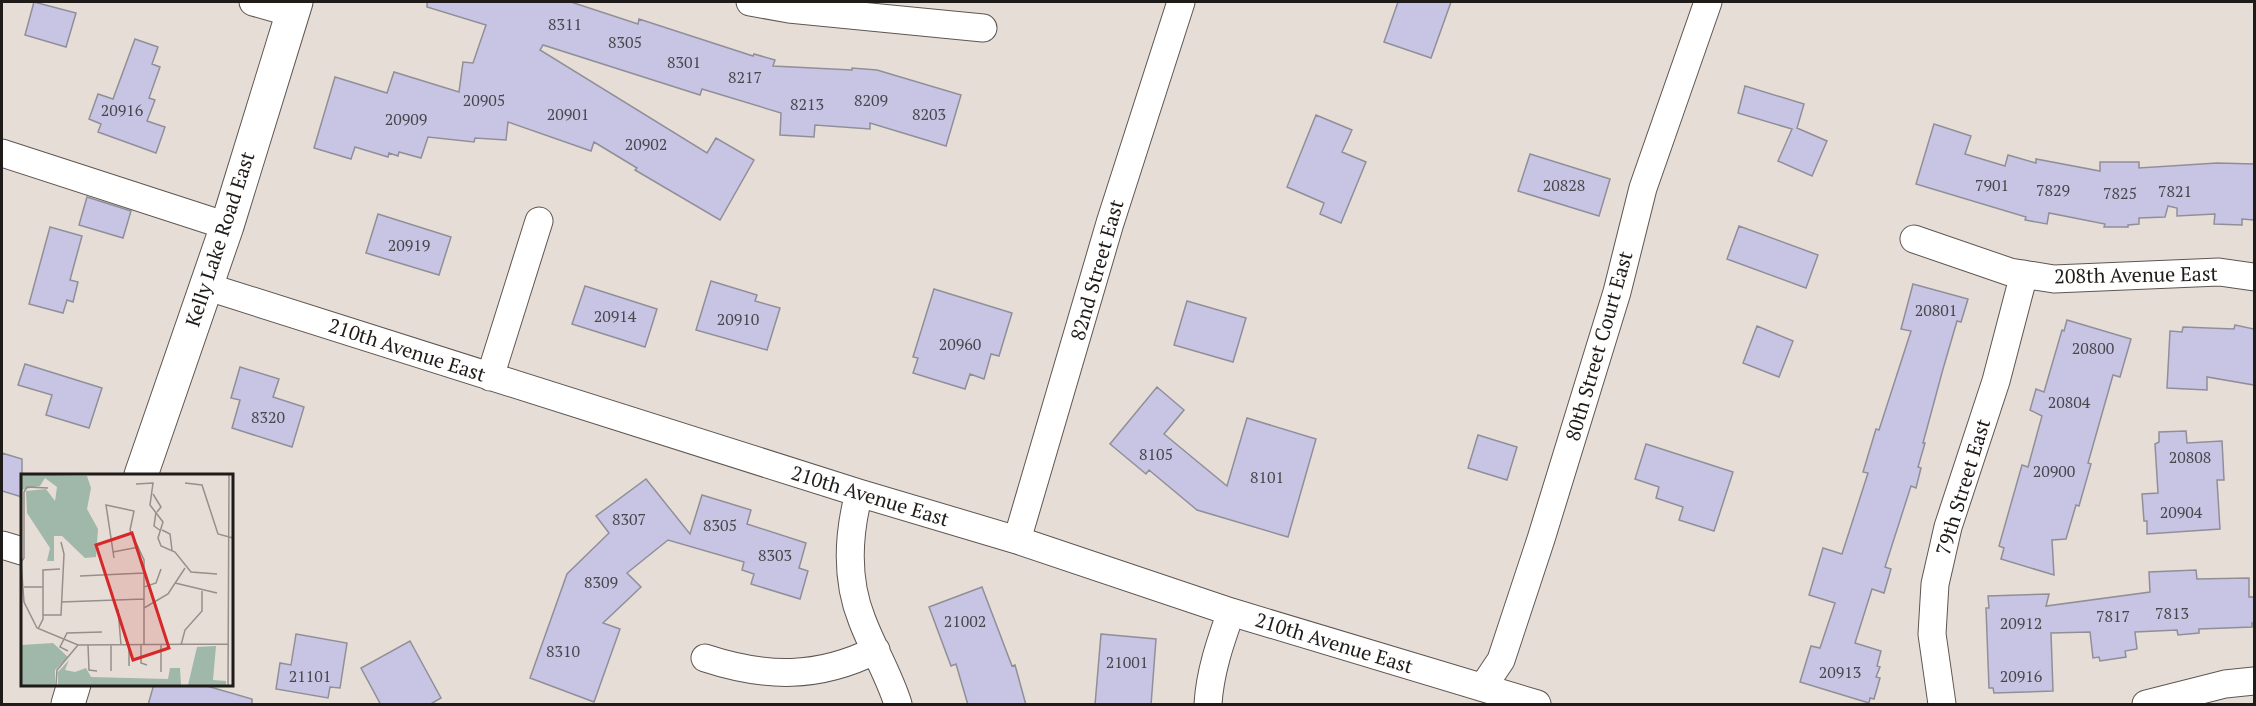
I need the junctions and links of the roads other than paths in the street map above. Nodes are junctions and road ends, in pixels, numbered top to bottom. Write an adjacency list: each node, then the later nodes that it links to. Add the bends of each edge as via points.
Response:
1 (253, 2): 5 (street)
2 (750, 2): 6 (street)
3 (1181, 2): 17 (street, 82nd Street East, via 1110,223)
4 (1708, 2): 25 (street, 80th Street Court East, via 1643,188 1617,292 1538,550 1501,660)
5 (294, 7): 9 (street, Kelly Lake Road East)
6 (983, 28)
7 (2, 153): 9 (street)
8 (539, 221): 14 (street)
9 (227, 226): 13 (street, Kelly Lake Road East)
10 (1914, 239): 11 (street, 208th Avenue East)
11 (2024, 274): 12 (street, 208th Avenue East, via 2054,279 2219,272); 30 (street, 79th Street East, via 1996,381 1948,527 1935,584 1932,634)
12 (2254, 277)
13 (205, 286): 14 (street, 210th Avenue East); 15 (street, Kelly Lake Road East)
14 (490, 377): 16 (street, 210th Avenue East)
15 (141, 474)
16 (859, 494): 17 (street, 210th Avenue East); 21 (street, via 850,547 852,585 861,619)
17 (1017, 540): 20 (street, 210th Avenue East)
18 (2, 545): 19 (street)
19 (21, 551)
20 (1231, 612): 25 (street, 210th Avenue East); 28 (street, via 1217,652)
21 (876, 650): 22 (street, via 820,670 793,673 762,673); 27 (street)
22 (705, 658)
23 (2254, 681): 31 (street, via 2225,684)
24 (75, 685): 26 (street)
25 (1483, 687): 29 (street, 210th Avenue East)
26 (68, 705)
27 (898, 705)
28 (1208, 705)
29 (1537, 705)
30 (1942, 705)
31 (2146, 705)

